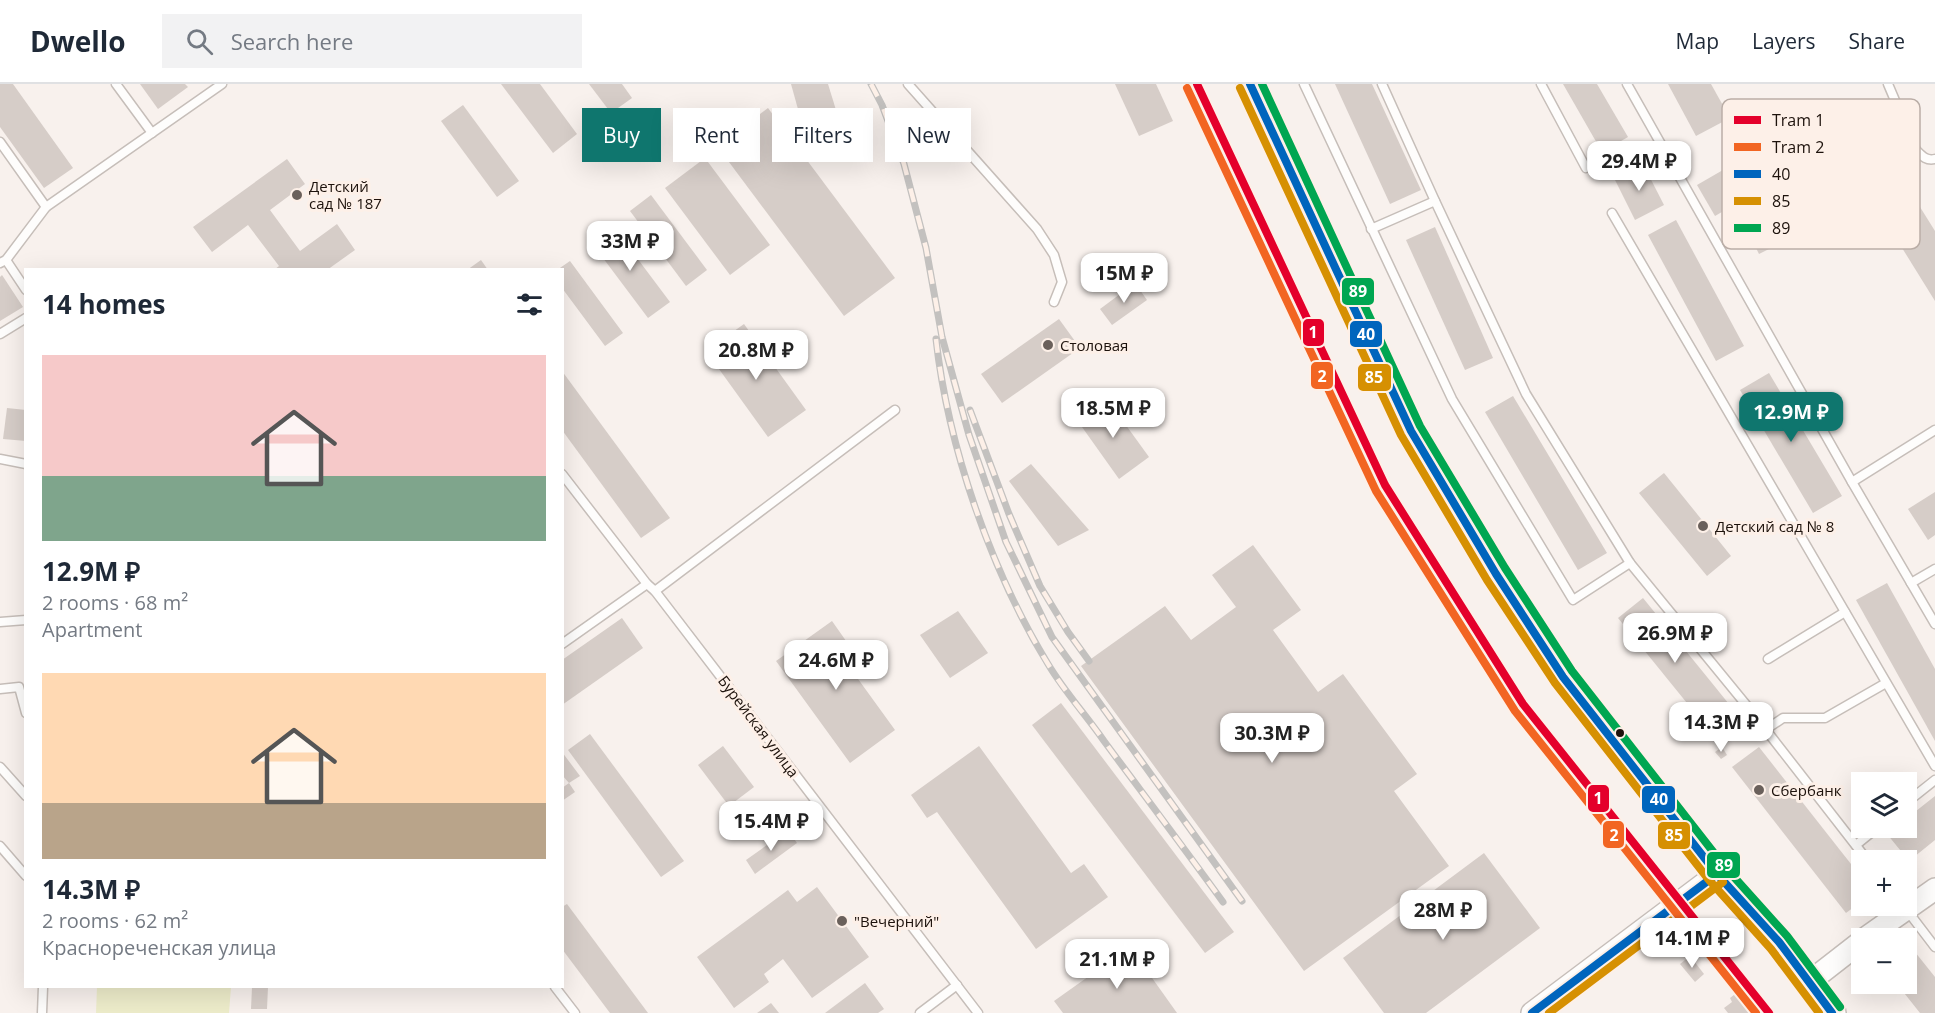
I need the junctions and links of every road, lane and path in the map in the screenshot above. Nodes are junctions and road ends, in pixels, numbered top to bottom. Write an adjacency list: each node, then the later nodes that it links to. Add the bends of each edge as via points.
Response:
1 (116, 84): 11 (lane)
2 (222, 84): 11 (lane)
3 (908, 84): 22 (lane, via 1037,229 1054,255 1062,282)
4 (1250, 84): 56 (main road, via 1411,432 1451,500 1563,677)
5 (1304, 84): 19 (lane)
6 (1382, 84): 16 (lane)
7 (1541, 84): 15 (lane)
8 (1627, 84): 30 (lane)
9 (1888, 84): 10 (lane)
10 (1894, 99)
11 (152, 133): 17 (lane)
12 (0, 142): 17 (lane)
13 (1920, 154): 14 (lane)
14 (1935, 159)
15 (1586, 168)
16 (1435, 201): 19 (lane); 31 (lane, via 1526,394)
17 (46, 207): 20 (lane)
18 (1612, 213): 36 (lane)
19 (1371, 229): 31 (lane, via 1452,399 1573,600)
20 (3, 261): 21 (lane)
21 (24, 287)
22 (1054, 302)
23 (24, 319): 24 (lane)
24 (0, 334)
25 (895, 410): 35 (lane)
26 (1935, 430): 30 (lane)
27 (0, 459): 28 (lane)
28 (24, 464)
29 (564, 477): 34 (lane, Бурейская улица)
30 (1852, 482): 33 (lane)
31 (1630, 563): 45 (lane)
32 (1935, 569): 33 (lane)
33 (1911, 583): 39 (lane)
34 (647, 585): 35 (lane, Бурейская улица); 40 (lane)
35 (655, 591): 65 (lane, Бурейская улица)
36 (1845, 612): 41 (lane); 42 (lane)
37 (24, 620): 38 (lane)
38 (0, 622)
39 (1935, 624)
40 (564, 643)
41 (1768, 659)
42 (1886, 683): 45 (lane, via 1825,717 1783,718); 46 (lane)
43 (0, 689): 44 (lane, via 18,687)
44 (24, 706)
45 (1765, 730): 52 (lane)
46 (1935, 766)
47 (0, 767): 49 (lane)
48 (1935, 780): 50 (lane)
49 (24, 794)
50 (1917, 794)
51 (1864, 838): 52 (lane)
52 (1856, 845): 54 (lane)
53 (0, 846): 55 (lane)
54 (1860, 850)
55 (24, 874)
56 (1717, 874): 64 (main road, via 1779,942); 72 (street)
57 (1935, 889): 58 (street)
58 (1917, 899)
59 (1893, 916): 61 (street)
60 (1911, 916): 62 (lane)
61 (1878, 928)
62 (1935, 947)
63 (1851, 949): 64 (street)
64 (1808, 983): 73 (main road)
65 (957, 985): 70 (lane); 71 (lane, Бурейская улица)
66 (43, 988): 68 (lane)
67 (556, 988): 69 (lane)
68 (42, 1013)
69 (575, 1013)
70 (920, 1013)
71 (978, 1013)
72 (1533, 1013)
73 (1832, 1013)

